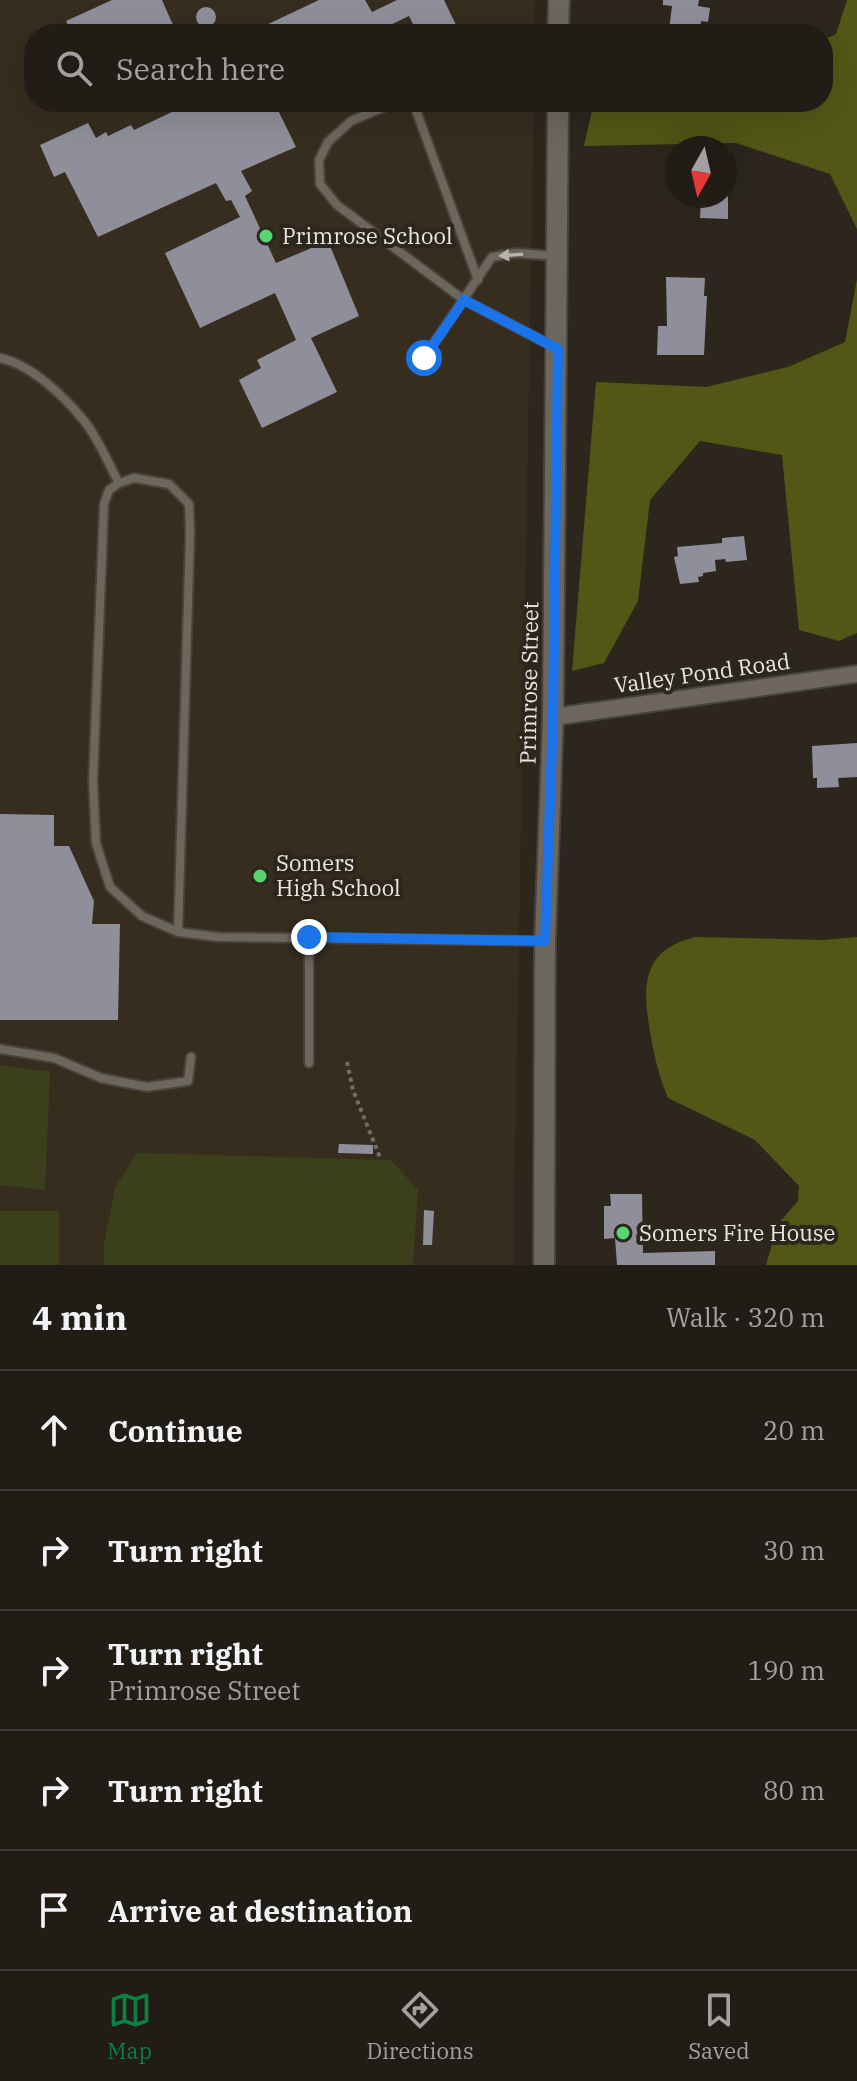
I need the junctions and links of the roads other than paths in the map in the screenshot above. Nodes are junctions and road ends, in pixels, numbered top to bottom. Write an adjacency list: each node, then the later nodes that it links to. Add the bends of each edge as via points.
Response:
1 (559, 0): 2 (main road)
2 (558, 24)
3 (372, 112): 8 (lane, via 351,121 328,142 319,160 320,184 337,205)
4 (417, 112): 7 (lane)
5 (558, 112): 6 (main road, Primrose Street)
6 (558, 256): 7 (lane, one-way to 7, via 492,257); 9 (main road, Primrose Street)
7 (478, 280): 8 (lane)
8 (464, 300): 9 (lane); 11 (lane)
9 (558, 349): 14 (main road, Primrose Street)
10 (0, 358): 12 (lane, via 47,383 86,423)
11 (424, 358)
12 (119, 483): 15 (lane, via 109,490 103,519 93,781 96,843 110,887 142,916); 15 (lane, via 134,478 169,484 189,504)
13 (857, 674): 14 (street, Valley Pond Road)
14 (553, 717): 17 (main road, Primrose Street)
15 (178, 932): 16 (lane)
16 (309, 937): 17 (lane); 20 (lane)
17 (545, 941): 21 (main road, Primrose Street)
18 (0, 1049): 19 (lane, via 54,1058 101,1078 147,1087 188,1081)
19 (191, 1057)
20 (309, 1063)
21 (544, 1265)

